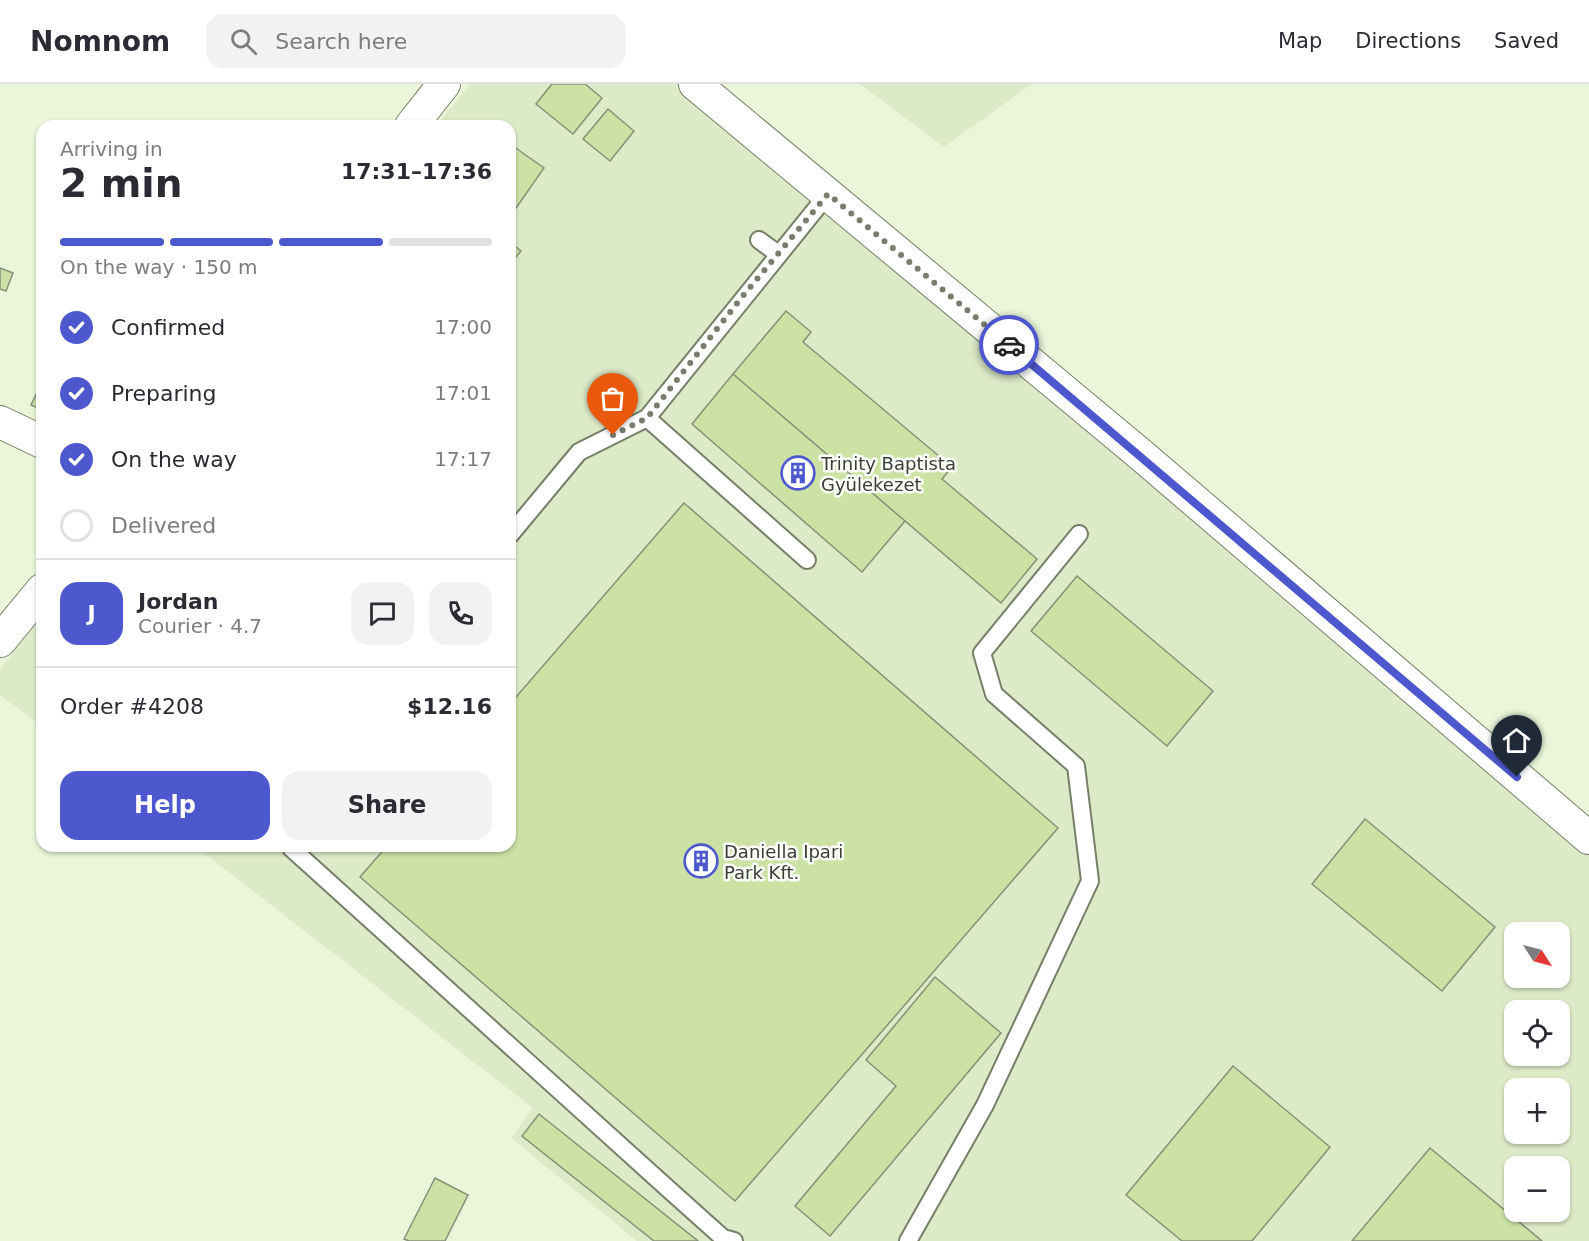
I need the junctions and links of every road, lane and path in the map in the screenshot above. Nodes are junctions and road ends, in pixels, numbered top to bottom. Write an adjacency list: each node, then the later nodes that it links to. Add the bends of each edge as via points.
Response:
1 (444, 84): 3 (street)
2 (695, 84): 4 (street)
3 (416, 120)
4 (828, 194): 6 (lane); 15 (street, via 1140,454)
5 (759, 240): 6 (lane)
6 (778, 254): 7 (lane)
7 (647, 418): 10 (lane, via 579,452); 12 (lane)
8 (0, 422): 9 (street)
9 (36, 439)
10 (516, 528)
11 (1079, 534): 18 (lane, via 982,653 994,694 1076,766 1090,881 985,1105)
12 (807, 560)
13 (36, 597): 14 (street)
14 (0, 641)
15 (1589, 838)
16 (295, 852): 17 (lane, via 648,1172 723,1238)
17 (734, 1241)
18 (908, 1241)

